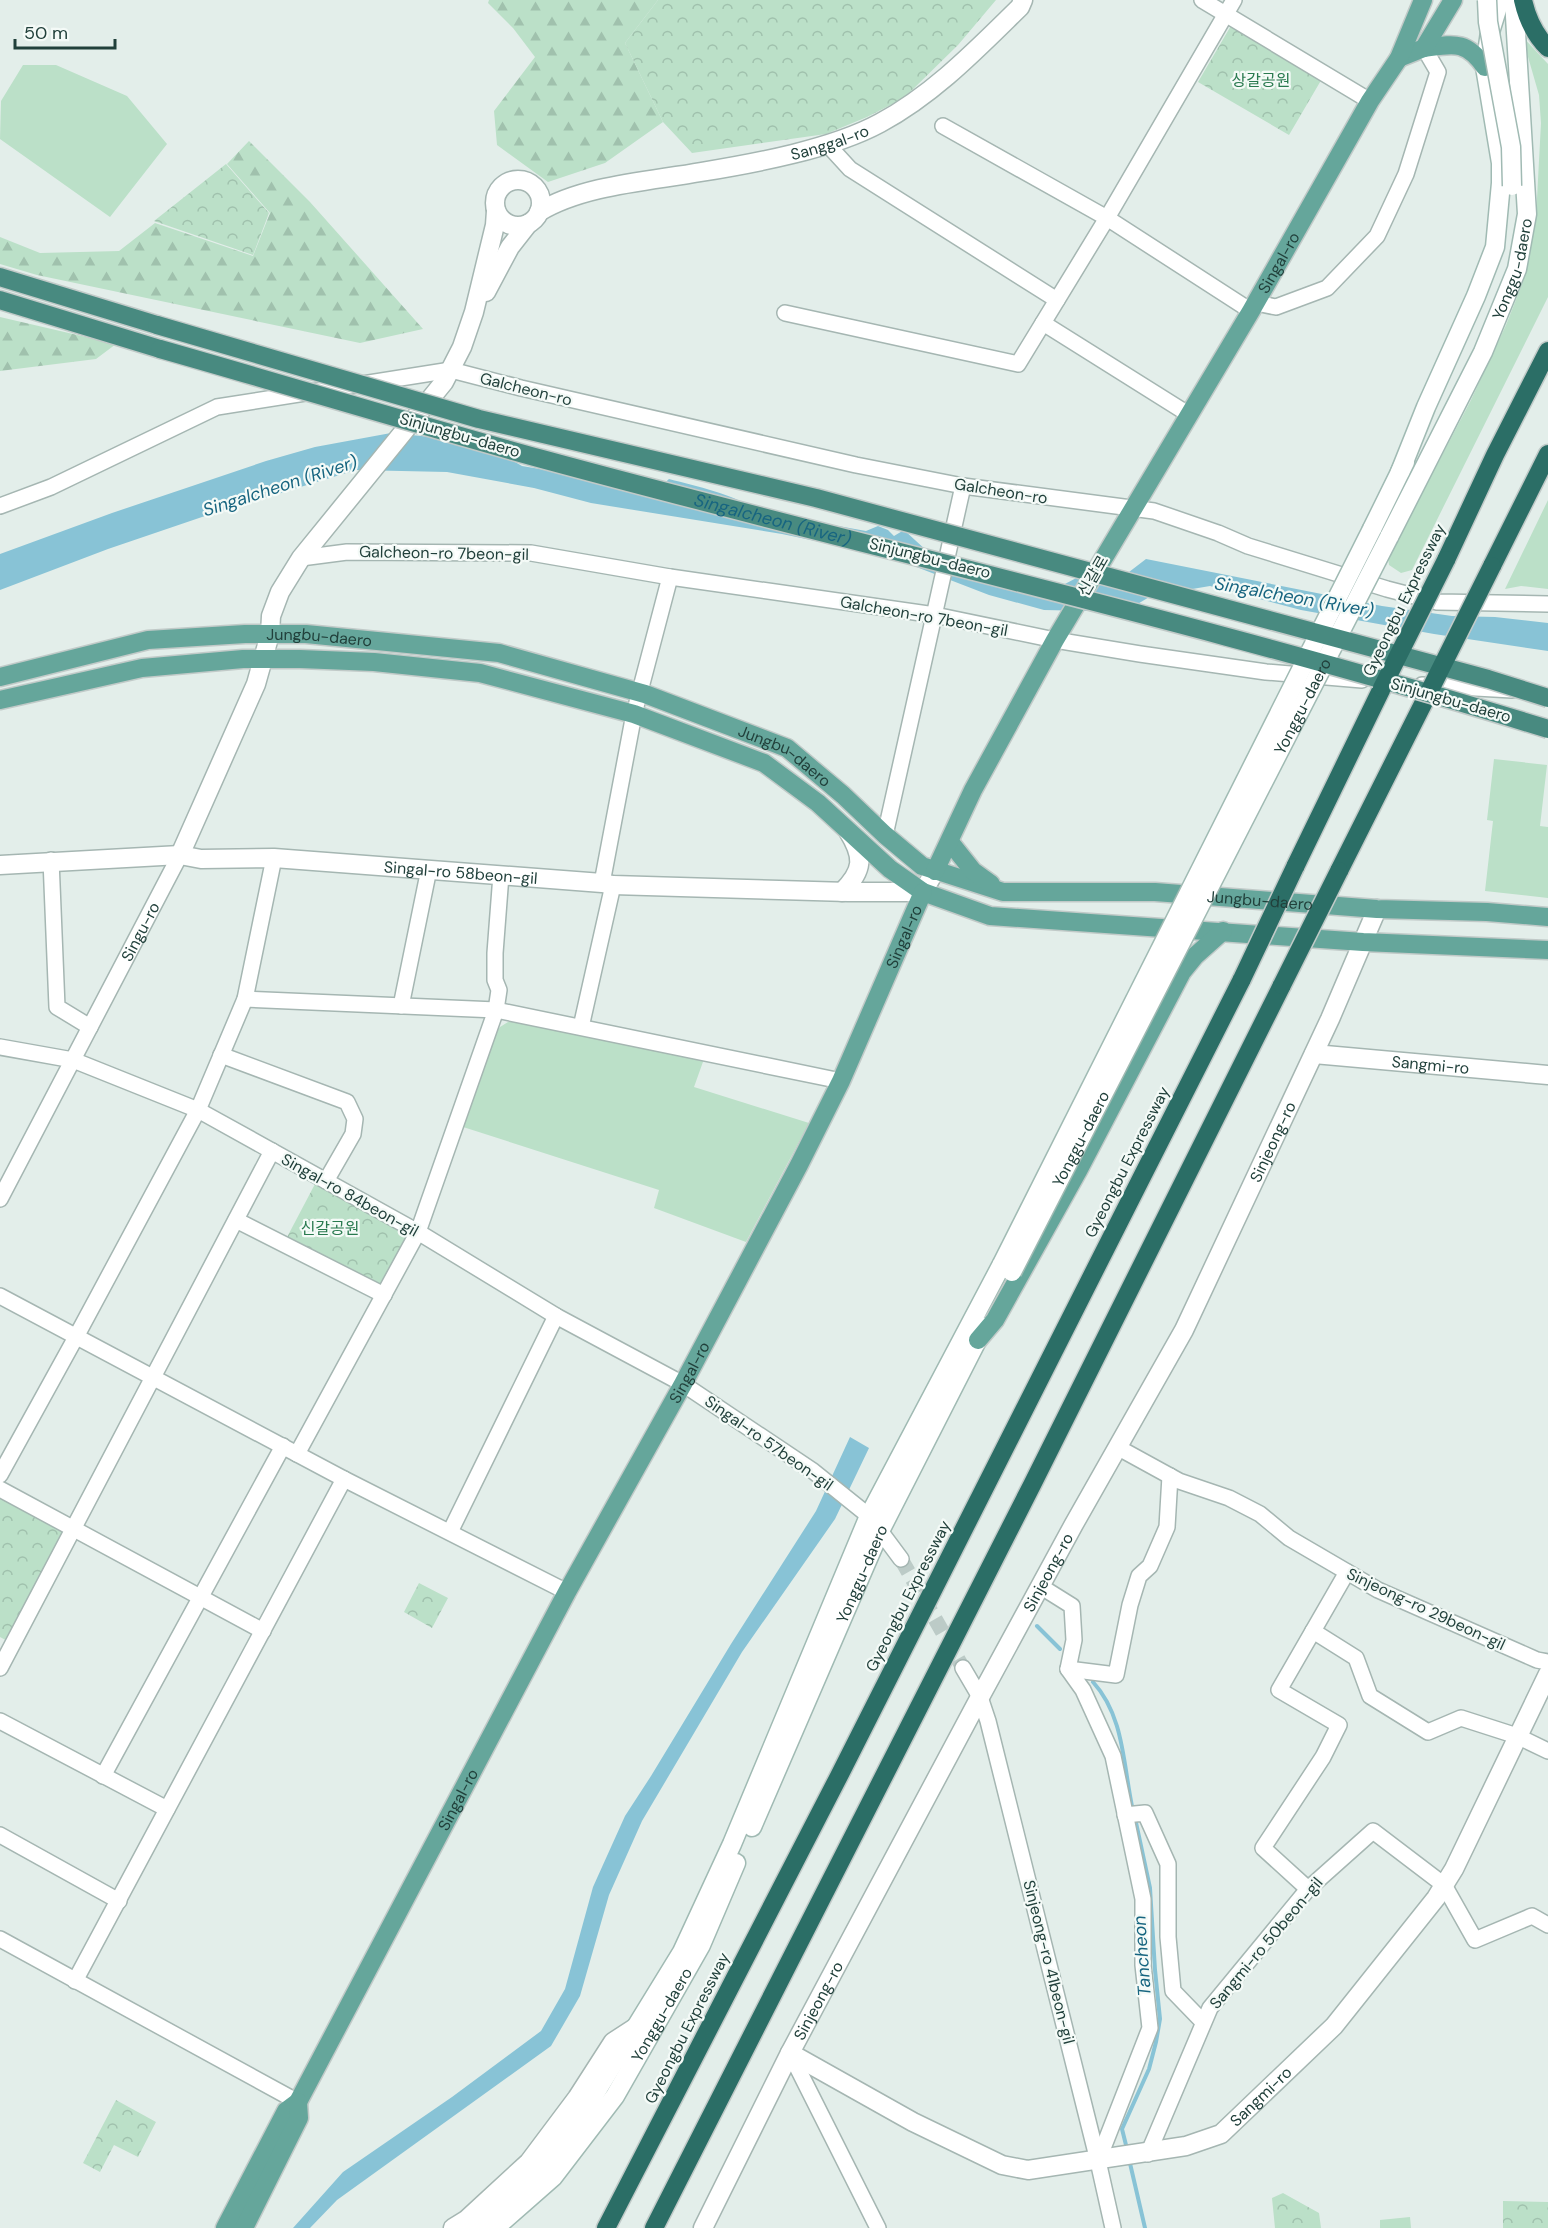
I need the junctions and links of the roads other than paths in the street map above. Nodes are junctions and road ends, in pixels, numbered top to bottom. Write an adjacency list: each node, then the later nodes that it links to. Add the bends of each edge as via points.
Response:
1 (1023, 0): 16 (street, Sanggal-ro, via 946,77 916,100 880,123)
2 (1202, 0): 9 (street)
3 (1423, 0): 12 (main road, Singal-ro)
4 (1453, 0): 10 (main road)
5 (1487, 0): 33 (street, Yonggu-daero, bridge, via 1510,147 1512,186 1506,244 1478,320)
6 (1500, 0): 13 (street)
7 (1514, 0): 87 (street, Yonggu-daero, bridge, via 1527,214 1517,269 1483,352 1389,537)
8 (1523, 0): 11 (highway, via 1529,20)
9 (1230, 7): 14 (street); 21 (street)
10 (1424, 48): 12 (main road); 13 (main road, via 1465,46); 25 (street, via 1438,72 1406,174 1377,236 1327,288 1276,307)
11 (1548, 48)
12 (1399, 58): 14 (main road, Singal-ro)
13 (1485, 67): 33 (street, via 1501,164 1495,247)
14 (1370, 101): 25 (main road, Singal-ro)
15 (943, 126): 21 (street)
16 (828, 145): 18 (street, Sanggal-ro, via 726,168); 24 (street, via 850,169)
17 (535, 187): 18 (street, Sanggal-ro); 19 (street, via 520,179 506,183 497,193); 20 (street, via 541,202)
18 (590, 191): 20 (street, Sanggal-ro, via 552,204)
19 (496, 210): 20 (street, via 509,224 520,226); 26 (street)
20 (534, 218): 26 (street, via 510,247)
21 (1107, 218): 24 (street); 25 (street)
22 (0, 277): 47 (highway, Sinjungbu-daero, bridge, via 479,420 816,498)
23 (0, 300): 50 (highway, Sinjungbu-daero, bridge, via 542,459 1037,586)
24 (1057, 300): 28 (street)
25 (1253, 307): 31 (main road, Singal-ro)
26 (474, 312): 30 (street, Singu-ro)
27 (785, 313): 28 (street, via 1018,364)
28 (1043, 322): 31 (street)
29 (1548, 351): 143 (highway, Gyeongbu Expressway, bridge, via 1242,979)
30 (447, 376): 34 (street, Galcheon-ro, via 521,388); 35 (street, via 217,406 51,487); 37 (street, Singu-ro, bridge)
31 (1188, 414): 36 (main road, Singal-ro)
32 (1548, 454): 144 (highway, bridge, via 1032,1485)
33 (1400, 472): 87 (street, Yonggu-daero, bridge)
34 (961, 493): 36 (street, Galcheon-ro); 40 (street, bridge)
35 (0, 506)
36 (1128, 514): 39 (street, Galcheon-ro, via 1176,517 1248,546 1437,602); 42 (main road, 신갈로, bridge)
37 (301, 558): 38 (street, Galcheon-ro 7beon-gil, via 347,552 531,553); 41 (street, Singu-ro, via 280,592 271,616)
38 (670, 577): 40 (street, Galcheon-ro 7beon-gil); 46 (street)
39 (1548, 604)
40 (935, 615): 42 (street, Galcheon-ro 7beon-gil); 52 (street)
41 (270, 634): 43 (street, Singu-ro); 44 (main road, Jungbu-daero, via 148,640); 46 (main road, Jungbu-daero, via 500,653)
42 (1058, 635): 45 (street, Galcheon-ro 7beon-gil, via 1266,672 1486,690); 53 (main road, Singal-ro)
43 (264, 658): 48 (main road, Jungbu-daero, via 142,668); 49 (main road, Jungbu-daero, via 374,662 480,673); 54 (street, Singu-ro)
44 (0, 677)
45 (1548, 690)
46 (640, 692): 49 (street); 52 (main road, Jungbu-daero, via 787,748)
47 (1548, 698)
48 (0, 700)
49 (634, 714): 51 (main road, Jungbu-daero, via 764,764); 61 (street)
50 (1548, 729)
51 (847, 829): 62 (street, via 860,863 857,874); 63 (main road, Jungbu-daero, via 890,869)
52 (885, 835): 59 (main road, Jungbu-daero, via 922,866)
53 (950, 842): 59 (main road, Singal-ro); 64 (main road, via 973,871)
54 (180, 855): 55 (street, Singal-ro 58beon-gil, via 201,859); 56 (street, Singal-ro 58beon-gil); 74 (street, Singu-ro)
55 (274, 858): 58 (street, Singal-ro 58beon-gil); 70 (street)
56 (51, 860): 57 (street, Singal-ro 58beon-gil); 74 (street, via 57,1007)
57 (0, 865)
58 (429, 870): 60 (street, Singal-ro 58beon-gil); 71 (street)
59 (935, 871): 63 (street, Singal-ro); 64 (main road, Jungbu-daero)
60 (501, 875): 61 (street, Singal-ro 58beon-gil); 72 (street, via 495,952 499,990)
61 (608, 884): 62 (street, Singal-ro 58beon-gil); 73 (street)
62 (842, 892): 63 (street, Singal-ro 58beon-gil)
63 (923, 892): 67 (main road, Jungbu-daero, via 990,916); 80 (main road, Singal-ro)
64 (1003, 892): 65 (main road, Jungbu-daero, via 1155,892)
65 (1377, 909): 66 (main road, Jungbu-daero); 68 (street, Sinjeong-ro)
66 (1548, 917)
67 (1223, 931): 68 (main road, Jungbu-daero); 92 (main road, via 1182,972 1079,1169 995,1320)
68 (1363, 942): 69 (main road, Jungbu-daero); 76 (street, Sinjeong-ro)
69 (1548, 950)
70 (245, 999): 71 (street); 77 (street)
71 (401, 1006): 72 (street)
72 (496, 1010): 73 (street); 86 (street)
73 (581, 1027): 80 (street)
74 (90, 1028): 78 (street, Singu-ro)
75 (0, 1047): 78 (street, Singal-ro 84beon-gil)
76 (1314, 1054): 79 (street, Sangmi-ro); 96 (street, Sinjeong-ro, via 1184,1330)
77 (221, 1055): 81 (street); 83 (street, via 347,1102 355,1119 353,1134)
78 (73, 1060): 81 (street, Singal-ro 84beon-gil); 84 (street, Singu-ro)
79 (1548, 1075)
80 (842, 1081): 94 (main road, Singal-ro)
81 (198, 1110): 82 (street, Singal-ro 84beon-gil); 91 (street)
82 (272, 1151): 83 (street, Singal-ro 84beon-gil); 85 (street)
83 (326, 1181): 86 (street, Singal-ro 84beon-gil)
84 (0, 1200)
85 (236, 1220): 88 (street); 93 (street)
86 (418, 1232): 88 (street); 90 (street, Singal-ro 84beon-gil)
87 (1007, 1268): 92 (street, Yonggu-daero); 102 (street, Yonggu-daero)
88 (384, 1295): 97 (street)
89 (0, 1296): 91 (street)
90 (556, 1316): 94 (street, Singal-ro 84beon-gil); 105 (street)
91 (76, 1337): 93 (street); 98 (street)
92 (978, 1340): 104 (street, Yonggu-daero)
93 (154, 1378): 95 (street); 103 (street)
94 (683, 1384): 102 (street, Singal-ro 57beon-gil, via 821,1477); 109 (main road, Singal-ro)
95 (283, 1446): 97 (street); 110 (street)
96 (1117, 1447): 99 (street, Sinjeong-ro 29beon-gil); 108 (street, Sinjeong-ro)
97 (297, 1454): 100 (street)
98 (0, 1475)
99 (1170, 1476): 107 (street, Sinjeong-ro 29beon-gil, via 1260,1514 1289,1538); 116 (street, via 1167,1527 1150,1566 1139,1576 1116,1675)
100 (344, 1479): 105 (street); 111 (street)
101 (0, 1489): 103 (street)
102 (869, 1516): 104 (street, Singal-ro 57beon-gil); 133 (street, Yonggu-daero, via 727,1855 682,1952)
103 (75, 1529): 110 (street); 114 (street)
104 (880, 1531): 106 (street, Singal-ro 57beon-gil); 142 (street, Yonggu-daero, via 701,1945 606,2109 553,2177)
105 (450, 1532): 109 (street)
106 (902, 1559)
107 (1347, 1572): 112 (street); 113 (street, Sinjeong-ro 29beon-gil, via 1378,1590)
108 (1040, 1586): 116 (street, via 1072,1606 1074,1640); 118 (street, Sinjeong-ro)
109 (567, 1592): 135 (main road, Singal-ro)
110 (201, 1597): 111 (street); 122 (street)
111 (263, 1631): 123 (street)
112 (1313, 1631): 120 (street, via 1356,1658 1370,1696 1428,1732 1461,1718); 127 (street, via 1279,1690 1339,1725 1263,1848)
113 (1548, 1662)
114 (0, 1668)
115 (963, 1668): 118 (street)
116 (1068, 1668): 124 (street, via 1083,1690 1113,1756)
117 (1548, 1674): 120 (street, Sangmi-ro)
118 (980, 1697): 134 (street, Sinjeong-ro); 137 (street, Sinjeong-ro 41beon-gil)
119 (0, 1721): 122 (street)
120 (1517, 1736): 121 (street); 126 (street, Sangmi-ro)
121 (1548, 1751)
122 (104, 1776): 123 (street)
123 (167, 1809): 128 (street)
124 (1125, 1815): 132 (street, via 1145,1813 1168,1864 1173,1990); 137 (street, via 1143,1899 1143,1965 1150,2028)
125 (0, 1834): 128 (street)
126 (1444, 1885): 127 (street, Sangmi-ro 50beon-gil, via 1373,1831); 129 (street, via 1475,1940 1532,1916); 136 (street, Sangmi-ro, via 1334,2026 1221,2134)
127 (1308, 1888): 132 (street, Sangmi-ro 50beon-gil, via 1210,2008)
128 (119, 1901): 131 (street)
129 (1548, 1925)
130 (2, 1944): 131 (street)
131 (75, 1981): 135 (street)
132 (1203, 2022): 136 (street, Sangmi-ro 50beon-gil)
133 (636, 2027): 140 (street, via 613,2042 529,2162); 141 (street, Yonggu-daero, via 588,2105 539,2170)
134 (790, 2053): 137 (street, Sangmi-ro, via 913,2122 1002,2165 1028,2170); 145 (street, Sinjeong-ro); 146 (street)
135 (298, 2102): 138 (main road, Singal-ro, via 286,2111); 139 (main road, Singal-ro, via 299,2118)
136 (1148, 2154): 137 (street, Sangmi-ro)
137 (1098, 2161): 147 (street, Sinjeong-ro 41beon-gil)
138 (225, 2228)
139 (244, 2228)
140 (453, 2228)
141 (476, 2228)
142 (495, 2228)
143 (606, 2228)
144 (654, 2228)
145 (703, 2228)
146 (878, 2228)
147 (1113, 2228)

